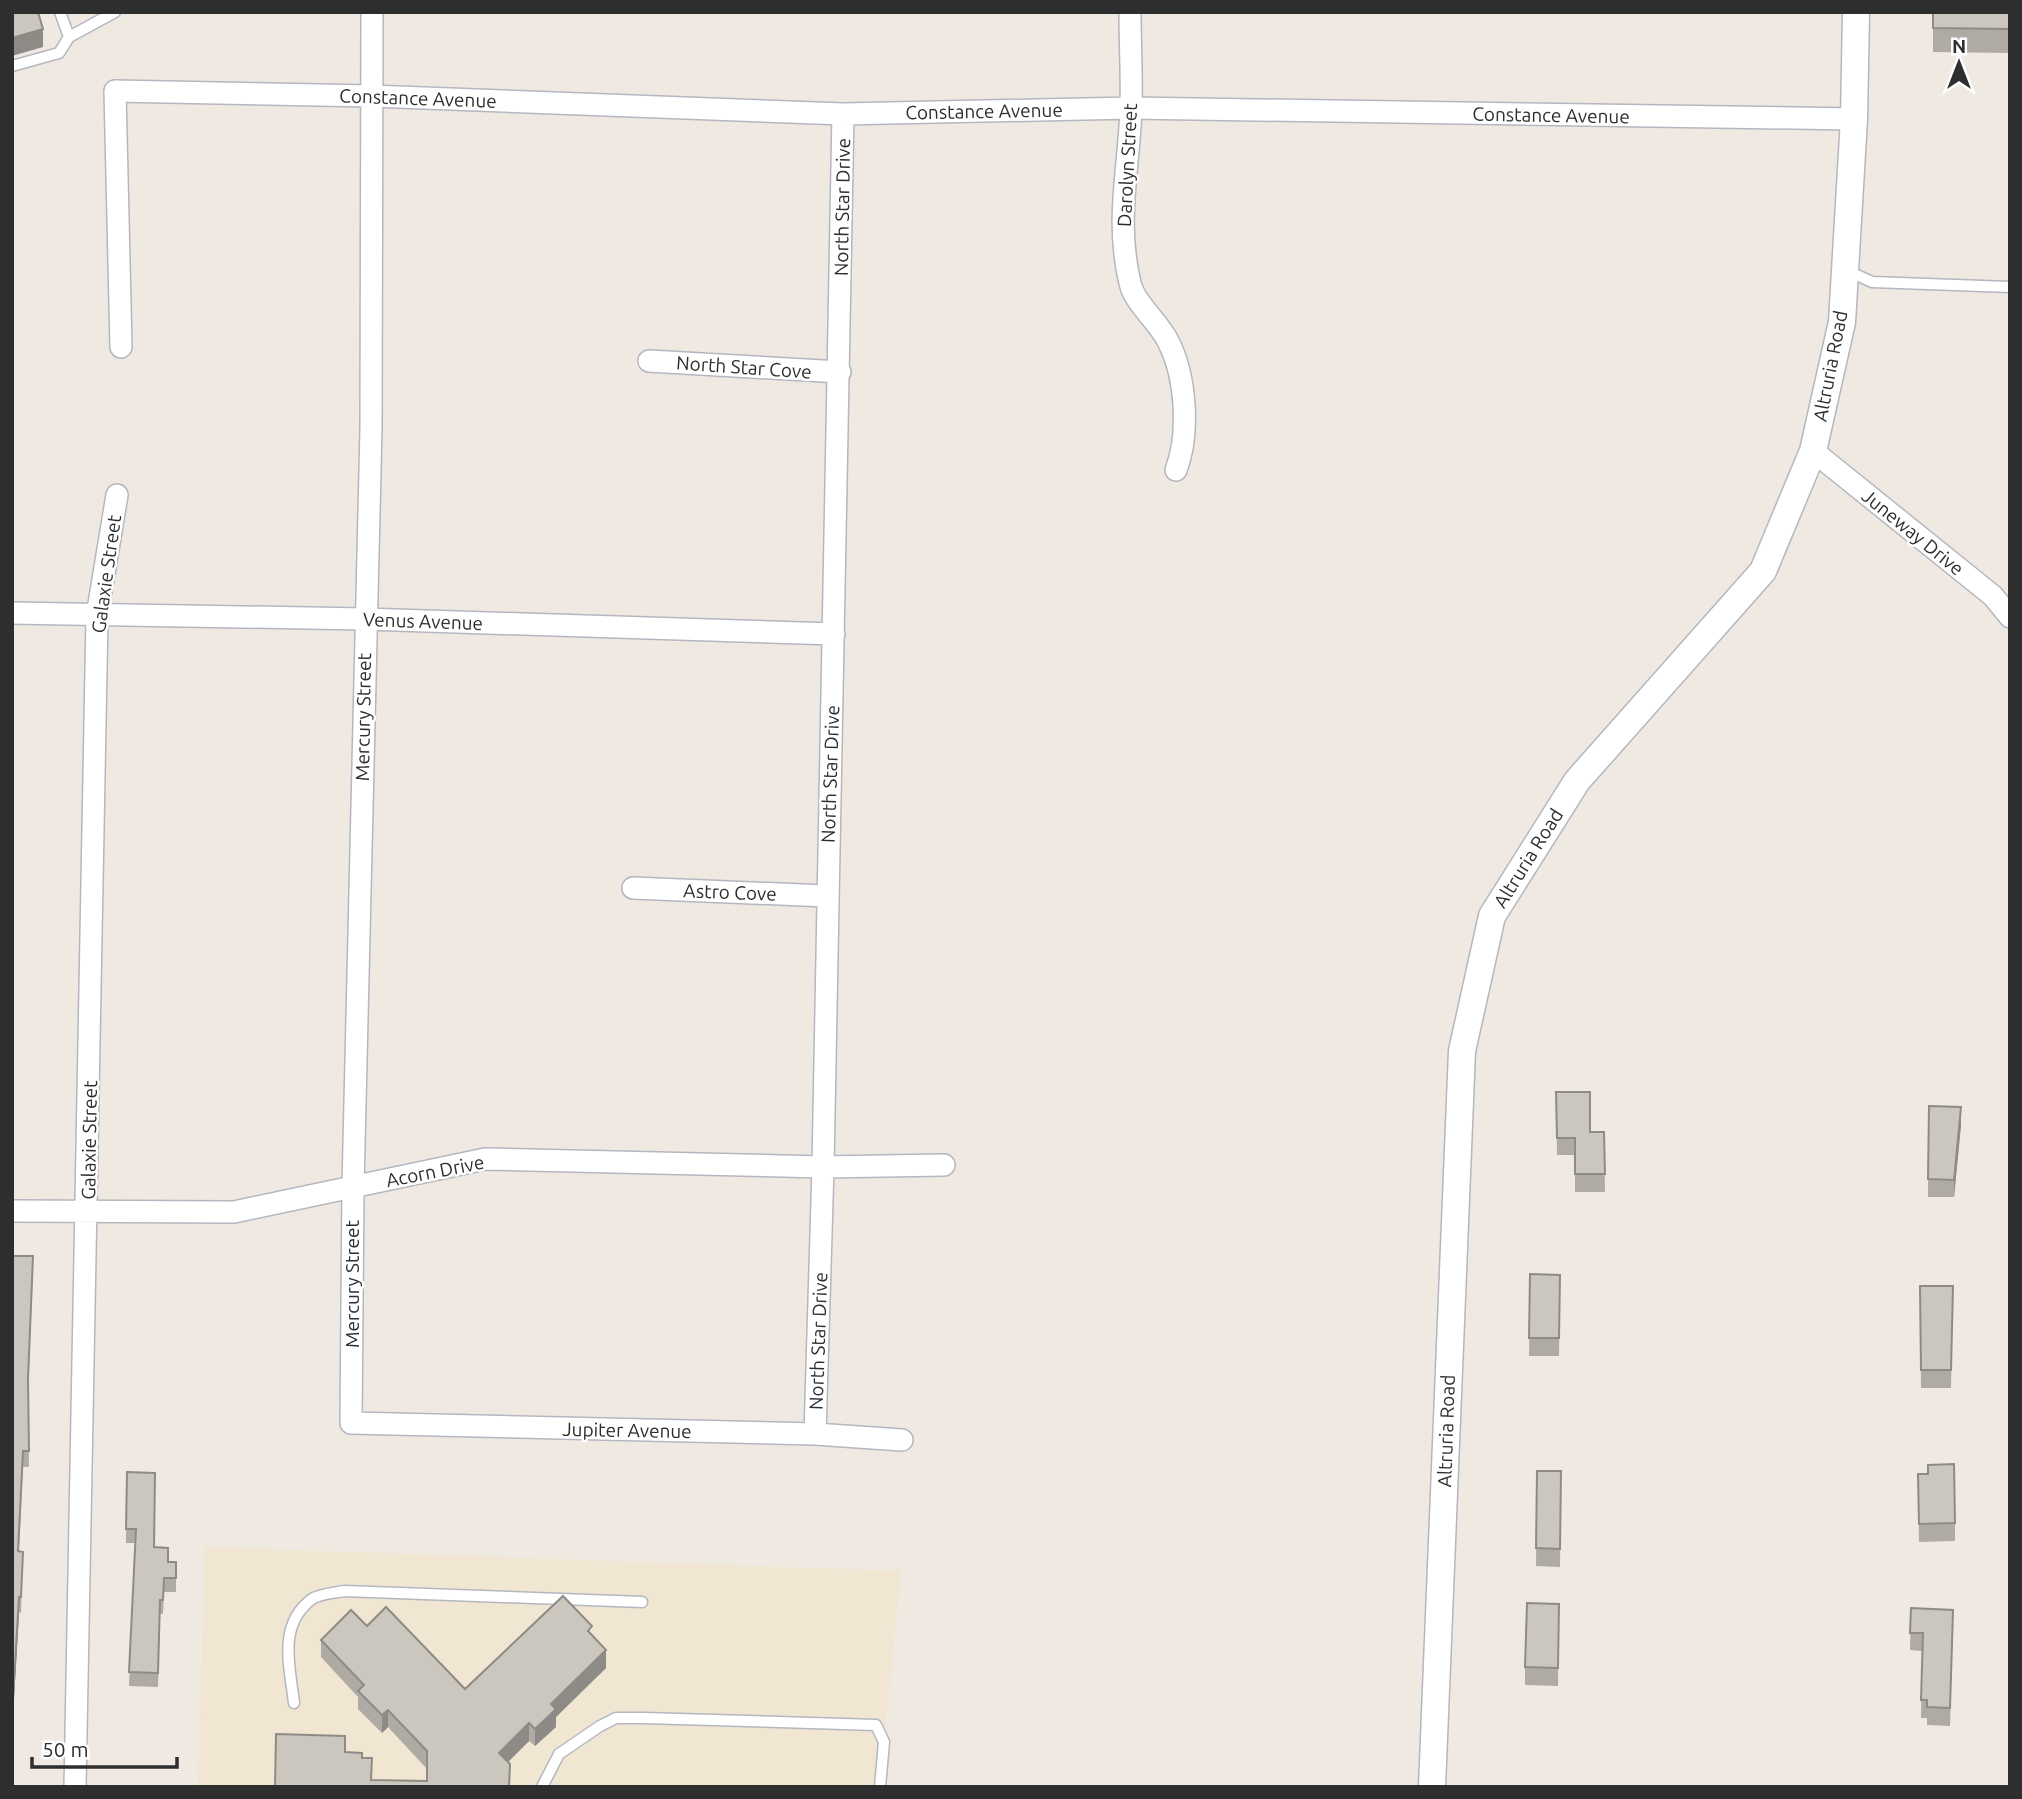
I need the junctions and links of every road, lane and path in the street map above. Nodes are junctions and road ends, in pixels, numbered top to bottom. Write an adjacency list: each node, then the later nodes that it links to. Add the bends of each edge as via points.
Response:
1 (60, 12): 6 (lane)
2 (115, 12): 6 (lane)
3 (372, 12): 8 (street, Mercury Street)
4 (1130, 12): 9 (street, Darolyn Street)
5 (1856, 12): 11 (street, Altruria Road)
6 (69, 37): 7 (lane, via 58,53)
7 (12, 66)
8 (371, 96): 10 (street, Constance Avenue); 14 (street, Constance Avenue, via 115,91); 23 (street, Mercury Street, via 371,428)
9 (1131, 108): 10 (street, Constance Avenue); 11 (street, Constance Avenue); 18 (street, Darolyn Street, via 1121,219 1131,286 1168,341 1174,360 1186,418 1184,449)
10 (843, 114): 16 (street, North Star Drive)
11 (1854, 119): 12 (street, Altruria Road)
12 (1845, 269): 13 (lane, via 1872,282); 17 (street, Altruria Road, via 1842,322)
13 (2010, 287)
14 (121, 347)
15 (649, 361): 16 (street, North Star Cove)
16 (840, 372): 24 (street, North Star Drive)
17 (1813, 451): 22 (street, Juneway Drive, via 1993,596); 40 (street, Altruria Road, via 1763,571 1577,781 1492,916 1462,1051)
18 (1176, 470)
19 (117, 495): 21 (street, Galaxie Street)
20 (12, 613): 21 (street, Venus Avenue)
21 (97, 616): 23 (street, Venus Avenue); 31 (street, Galaxie Street)
22 (2010, 617)
23 (365, 619): 24 (street, Venus Avenue); 29 (street, Mercury Street)
24 (834, 634): 26 (street, North Star Drive)
25 (633, 888): 26 (street, Astro Cove)
26 (827, 895): 28 (street, North Star Drive)
27 (944, 1165): 28 (street, Acorn Drive)
28 (823, 1167): 29 (street, Acorn Drive, via 485,1159); 33 (street, North Star Drive)
29 (352, 1187): 31 (street, Acorn Drive, via 234,1212); 32 (street, Mercury Street)
30 (12, 1211): 31 (street, Acorn Drive)
31 (88, 1212): 37 (street, Galaxie Street)
32 (351, 1423): 33 (street, Jupiter Avenue)
33 (815, 1434): 34 (street, Jupiter Avenue)
34 (902, 1440)
35 (642, 1601): 36 (lane, via 344,1591 313,1598 291,1621 288,1648)
36 (294, 1703)
37 (75, 1787)
38 (542, 1787): 39 (lane, via 559,1754 617,1718 876,1725 884,1742)
39 (880, 1787)
40 (1432, 1787)

